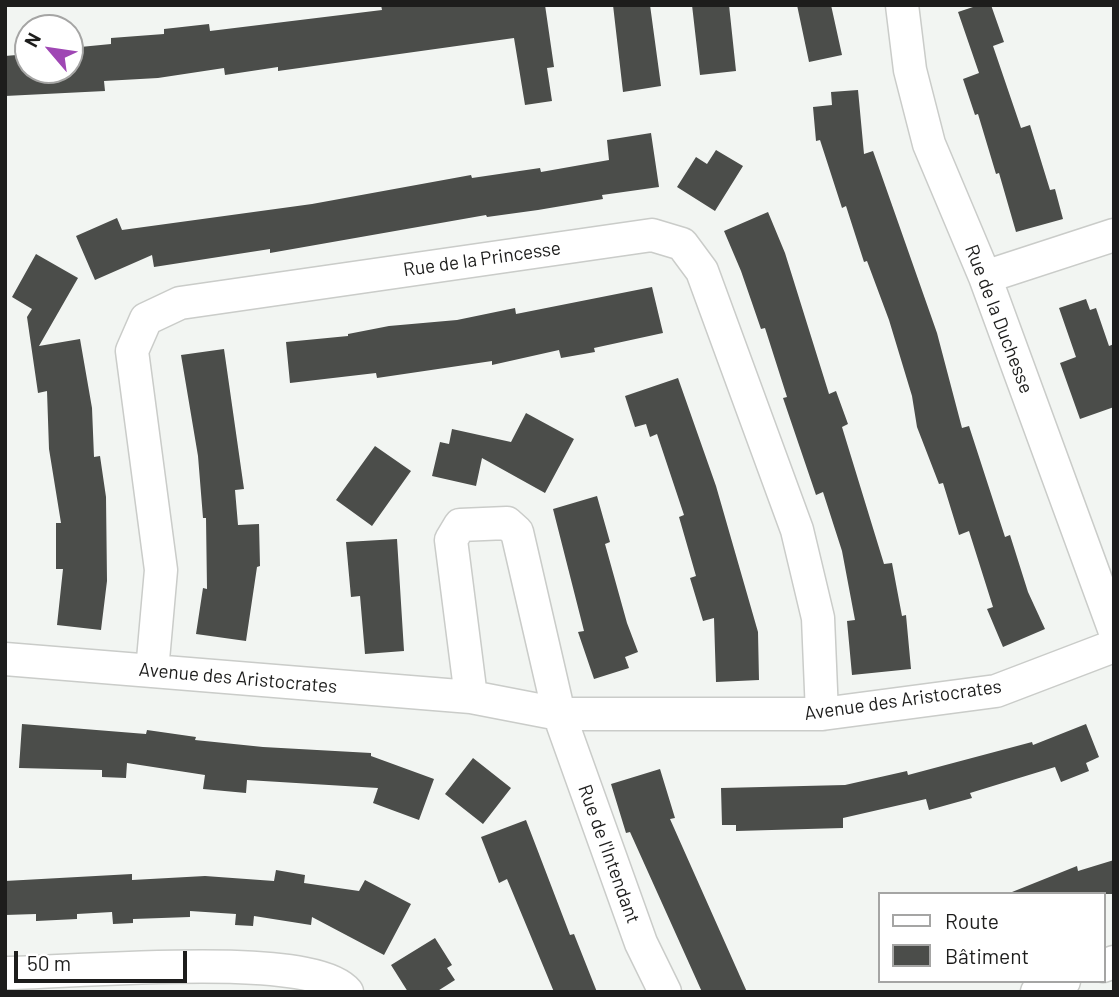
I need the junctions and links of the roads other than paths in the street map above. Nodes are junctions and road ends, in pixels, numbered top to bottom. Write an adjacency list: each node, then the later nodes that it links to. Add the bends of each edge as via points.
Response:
1 (901, 5): 3 (street, Rue de la Duchesse, via 910,70 929,144)
2 (1114, 235): 3 (street)
3 (985, 277): 4 (street, Rue de la Duchesse)
4 (1114, 629)
5 (1114, 646): 9 (street, Avenue des Aristocrates, via 996,691)
6 (5, 659): 7 (street, Avenue des Aristocrates)
7 (152, 671): 8 (street, Avenue des Aristocrates); 9 (street, Rue de la Princesse, via 162,570 132,351 146,319 180,303 652,235 682,244 702,271 797,530 818,618)
8 (471, 697): 10 (street, Avenue des Aristocrates); 10 (street, via 452,540 460,525 507,523 517,532)
9 (822, 714): 10 (street, Avenue des Aristocrates)
10 (559, 715): 14 (street, Rue de l'Intendant, via 640,943)
11 (20, 979): 13 (street, via 218,964 310,975)
12 (1059, 983): 15 (street)
13 (347, 992)
14 (665, 992)
15 (1037, 992)

